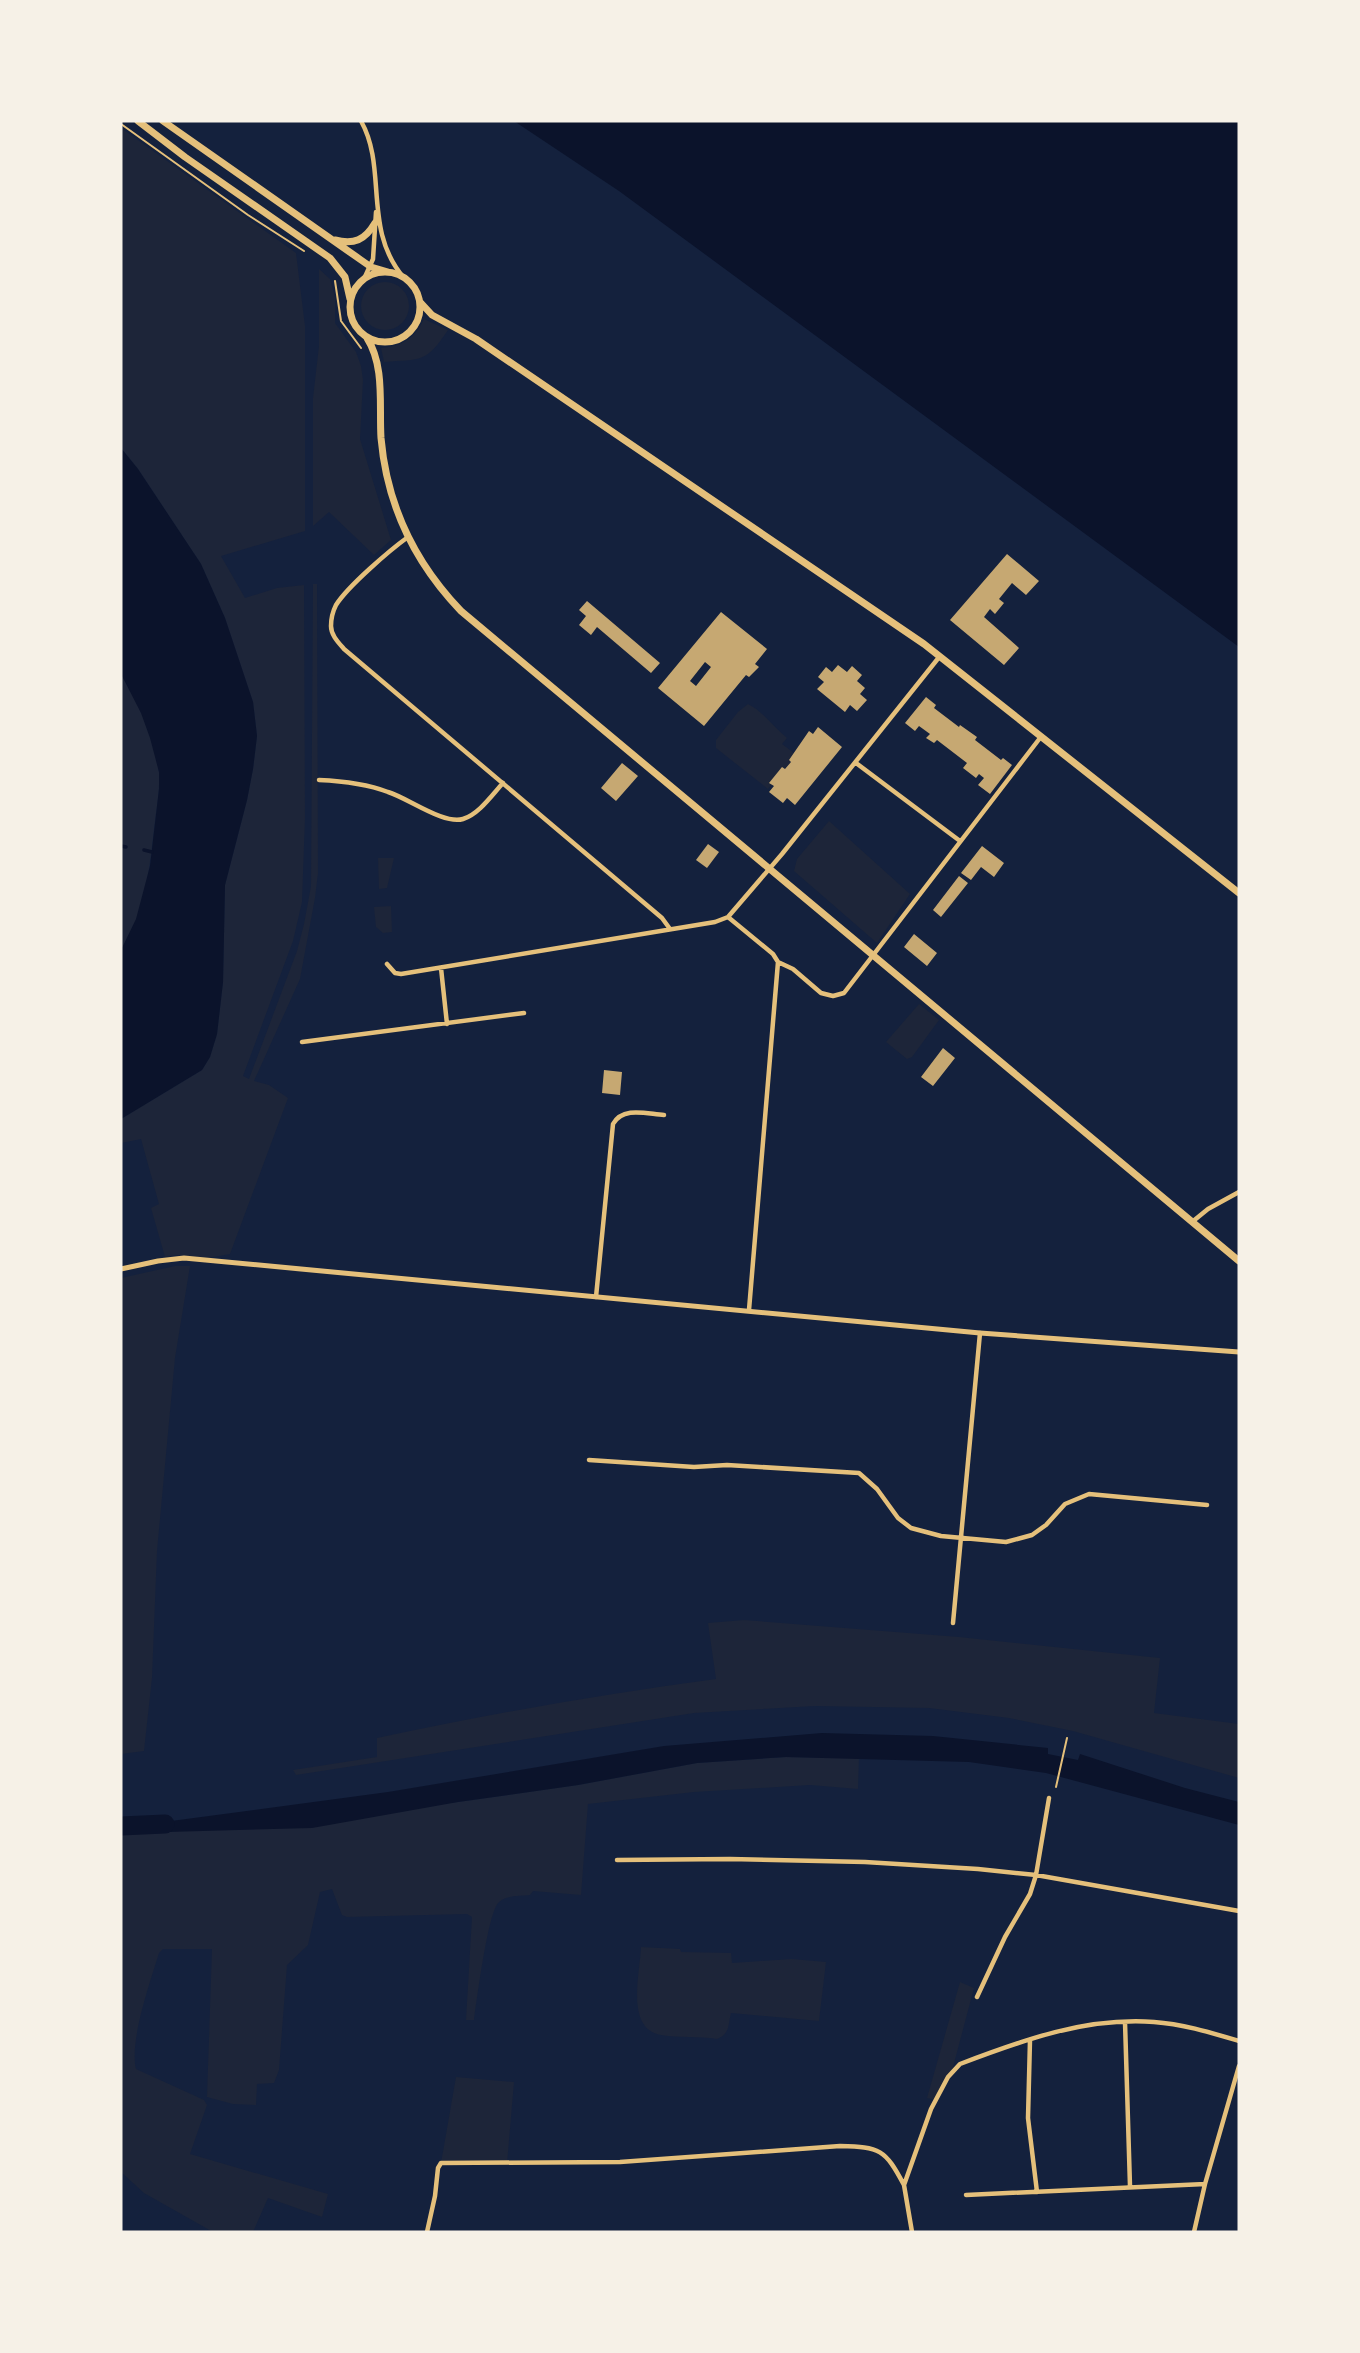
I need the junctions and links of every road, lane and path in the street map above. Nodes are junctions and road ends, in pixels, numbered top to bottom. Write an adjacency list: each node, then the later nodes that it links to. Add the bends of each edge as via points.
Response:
1 (138, 121): 14 (main road, via 318,250 341,270)
2 (163, 121): 7 (main road)
3 (360, 121): 5 (street, via 370,141)
4 (121, 124): 8 (path)
5 (376, 204): 6 (street); 12 (street, via 386,248)
6 (374, 223): 7 (main road, via 354,242); 9 (street)
7 (332, 240): 9 (main road)
8 (288, 242)
9 (371, 267): 10 (main road); 13 (street)
10 (388, 272): 12 (main road); 13 (main road)
11 (331, 273): 17 (path, via 341,321)
12 (404, 278): 15 (main road)
13 (364, 279): 14 (main road)
14 (350, 299): 16 (main road, via 352,321)
15 (420, 302): 16 (main road, via 416,323 405,336 384,342); 19 (main road, via 432,315 475,339)
16 (367, 338): 18 (main road, via 378,365 388,480)
17 (366, 355)
18 (408, 537): 23 (street, via 338,602 332,632 344,649); 25 (main road, via 431,577 461,611)
19 (940, 656): 20 (main road); 21 (street)
20 (1040, 737): 24 (street); 26 (main road)
21 (856, 763): 24 (street); 25 (street)
22 (319, 780): 23 (street, via 388,791 454,820 472,815)
23 (503, 783): 28 (street)
24 (960, 841): 29 (street)
25 (768, 869): 27 (street); 29 (main road)
26 (1239, 893)
27 (728, 917): 28 (street); 30 (street)
28 (670, 929): 32 (street)
29 (872, 956): 30 (street, via 844,993 833,996 821,993); 38 (main road)
30 (778, 962): 42 (street)
31 (387, 964): 32 (street, via 401,974)
32 (441, 968): 34 (street)
33 (524, 1013): 34 (street)
34 (447, 1024): 35 (street)
35 (302, 1042)
36 (664, 1115): 41 (street, via 625,1112 613,1124)
37 (1239, 1192): 38 (street)
38 (1192, 1222): 39 (main road)
39 (1239, 1261)
40 (121, 1269): 41 (street, via 184,1258)
41 (597, 1297): 42 (street)
42 (749, 1310): 43 (street)
43 (980, 1333): 44 (street); 47 (street)
44 (1239, 1352)
45 (589, 1460): 47 (street, via 859,1473 911,1528)
46 (1207, 1505): 47 (street, via 1088,1494 1066,1504 1046,1525 1020,1540)
47 (961, 1539): 48 (street)
48 (953, 1623)
49 (1067, 1738): 50 (path)
50 (1056, 1787)
51 (1049, 1798): 53 (street)
52 (617, 1860): 53 (street, via 865,1862)
53 (1036, 1875): 54 (street); 55 (street)
54 (1239, 1912)
55 (977, 1997)
56 (1125, 2022): 57 (street, via 1059,2029); 58 (street, via 1175,2025); 62 (street)
57 (1030, 2040): 61 (street, via 960,2064 948,2077); 63 (street, via 1028,2118)
58 (1239, 2041)
59 (1239, 2066): 60 (street)
60 (1205, 2184): 62 (street); 67 (street)
61 (904, 2185): 65 (street, via 887,2157 870,2147 621,2162 441,2163); 66 (street)
62 (1130, 2186): 63 (street)
63 (1037, 2192): 64 (street)
64 (966, 2195)
65 (427, 2232)
66 (912, 2232)
67 (1194, 2232)

